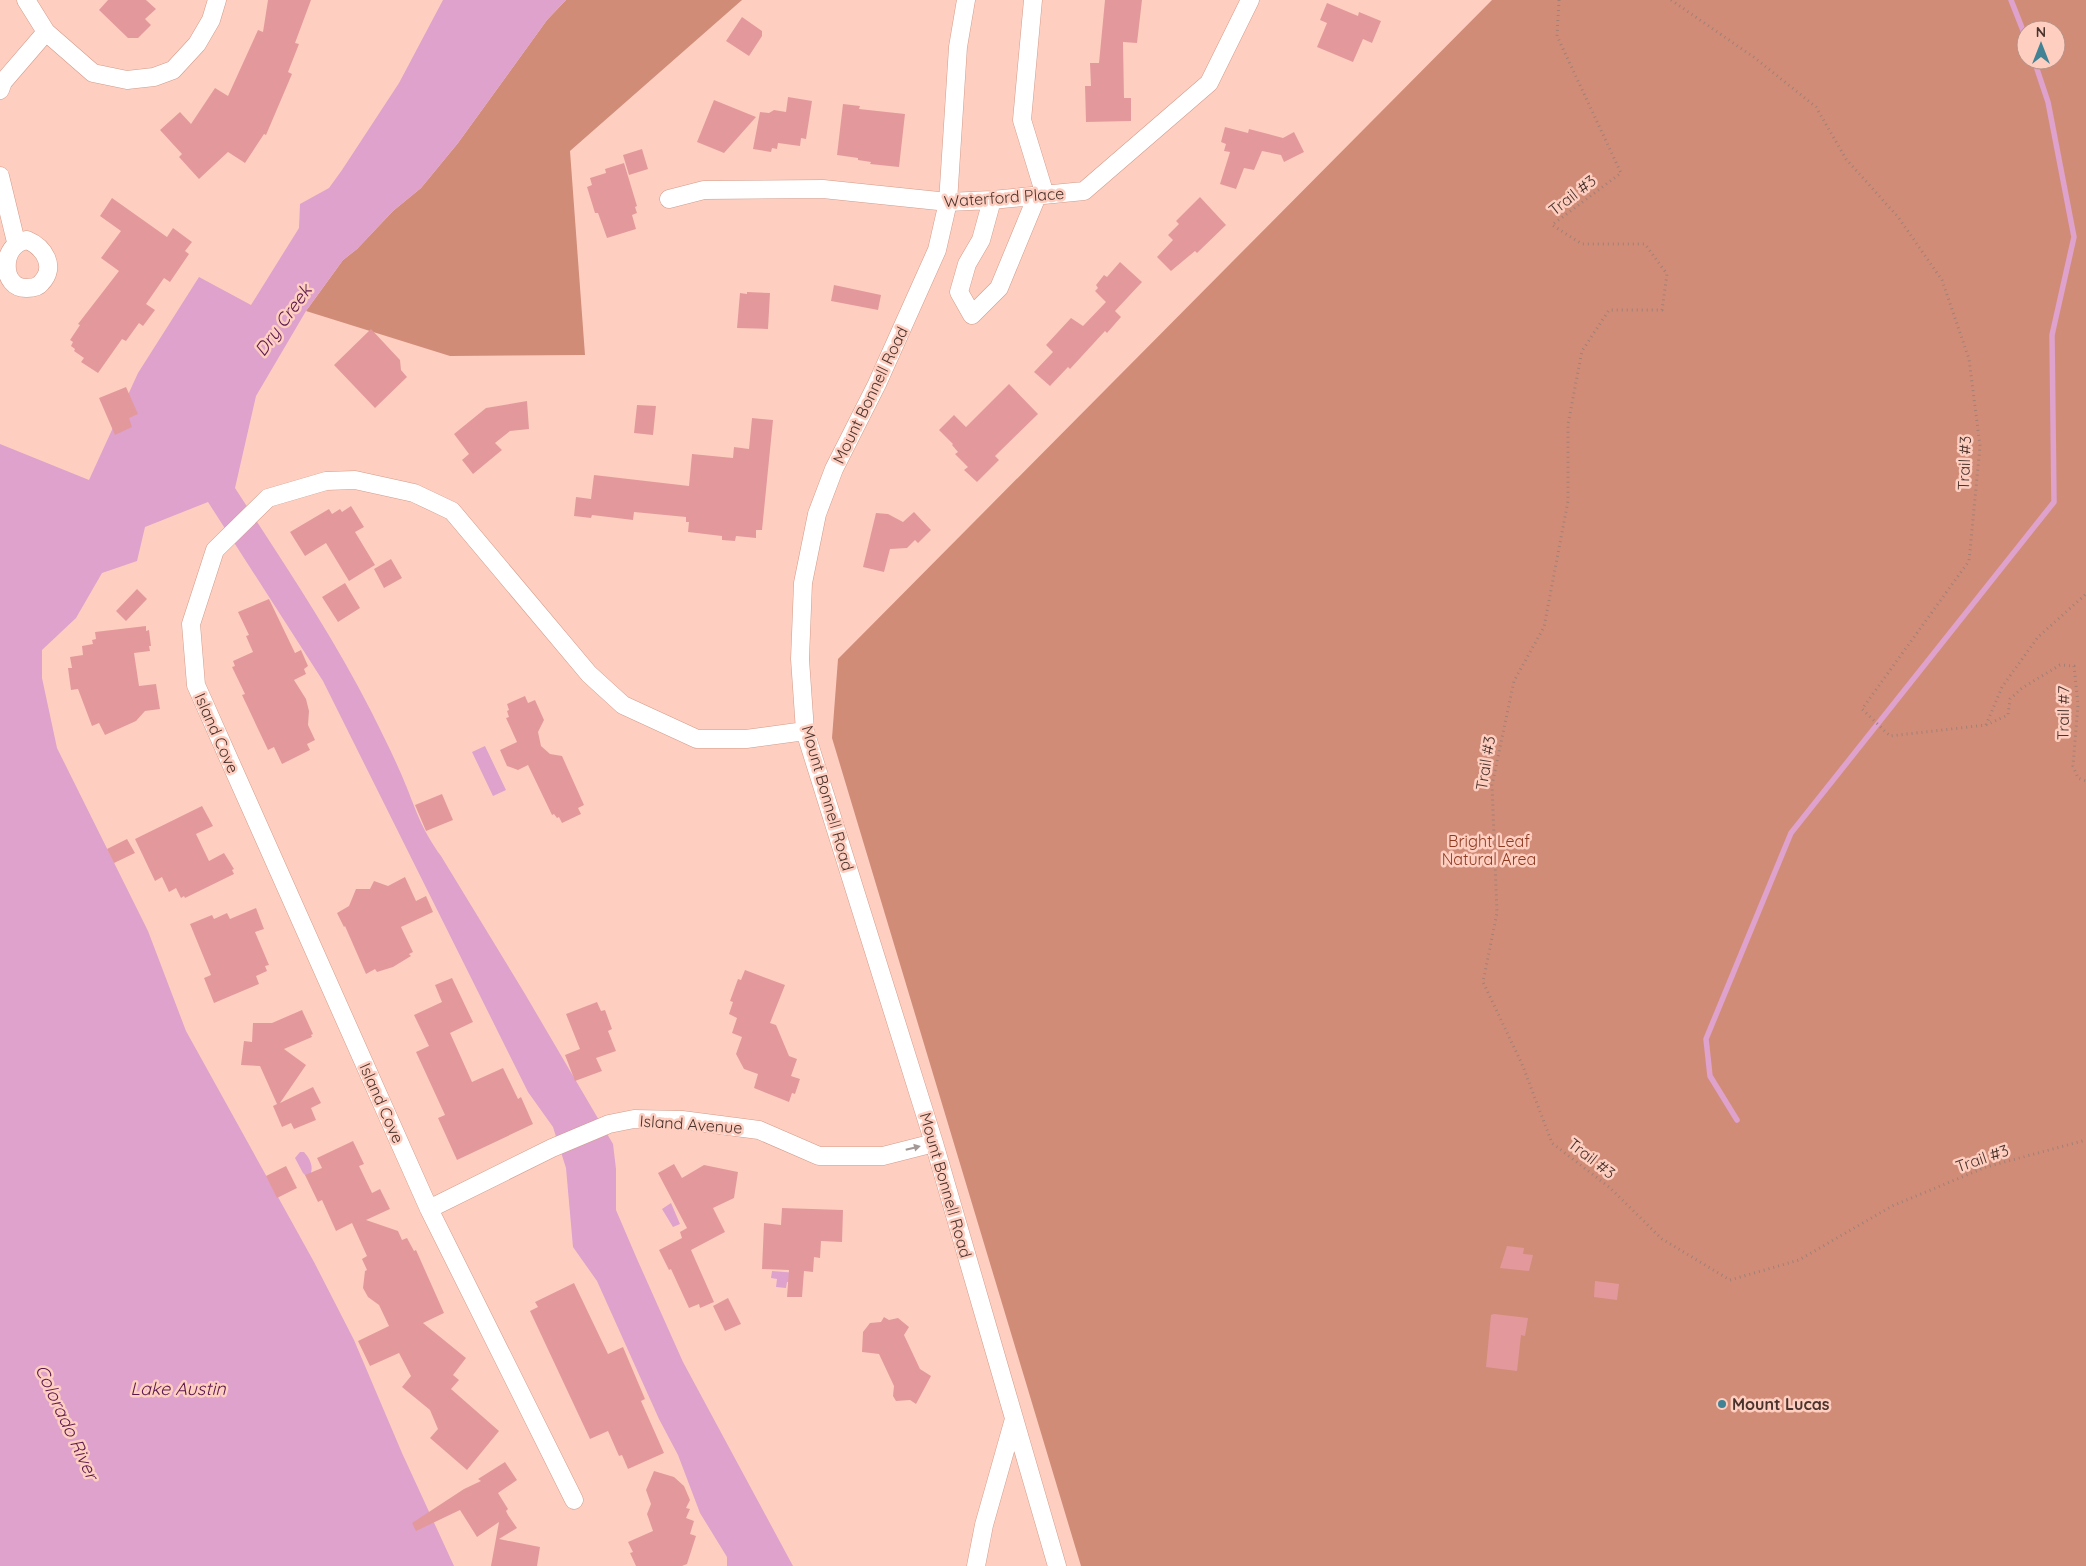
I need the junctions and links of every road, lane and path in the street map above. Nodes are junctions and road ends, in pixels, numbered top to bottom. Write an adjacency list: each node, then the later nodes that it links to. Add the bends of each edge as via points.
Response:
1 (26, 0): 8 (street)
2 (217, 0): 8 (street, via 212,20 197,44 173,70 154,77 127,80 93,73)
3 (966, 0): 14 (street, Mount Bonnell Road, via 958,47)
4 (1033, 0): 11 (street, via 1022,120)
5 (1250, 0): 11 (street, Waterford Place, via 1209,83 1084,191)
6 (1560, 0): 20 (path, Trail #3, via 1557,36 1620,173 1552,225 1582,244 1645,244 1667,274 1662,310 1610,310 1582,351 1568,424 1568,501 1544,627 1514,681 1492,785 1497,913 1483,982 1522,1064 1552,1143 1610,1187 1662,1238 1730,1280 1799,1260 1892,1206 1986,1167)
7 (1671, 0): 17 (path, Trail #3, via 1755,58 1816,107 1846,159 1898,217 1942,280 1969,359 1980,446 1969,561 1862,709 1890,736)
8 (46, 32): 9 (street, via 3,82)
9 (0, 90)
10 (0, 176): 15 (street)
11 (1041, 195): 13 (street, Waterford Place); 13 (street, via 998,288 972,315 959,292 967,264 981,240)
12 (669, 199): 14 (street, Waterford Place, via 704,190 823,189)
13 (992, 200): 14 (street, Waterford Place)
14 (948, 202): 18 (street, Mount Bonnell Road, via 937,250 877,384 834,469 817,514 803,583 800,659)
15 (16, 242)
16 (2086, 594): 17 (path, via 2038,638 2002,687)
17 (1986, 725): 19 (path, Trail #7, via 2008,715 2010,699 2022,688 2060,665 2074,666 2078,704 2073,766 2078,778)
18 (805, 731): 21 (street, Mount Bonnell Road); 22 (street, Island Cove, via 746,739 697,739 622,705 588,674 452,511 414,493 354,480 309,485 268,498 215,550 191,624 196,685)
19 (2086, 781)
20 (2086, 1140)
21 (934, 1143): 22 (street, Island Avenue, one-way to 21, via 552,1148 610,1124 634,1119 682,1120 759,1130 819,1156 883,1156); 23 (street, Mount Bonnell Road)
22 (429, 1209): 24 (street, Island Cove)
23 (1014, 1419): 25 (street, via 984,1525); 26 (street, Mount Bonnell Road)
24 (574, 1500)
25 (976, 1566)
26 (1057, 1566)

